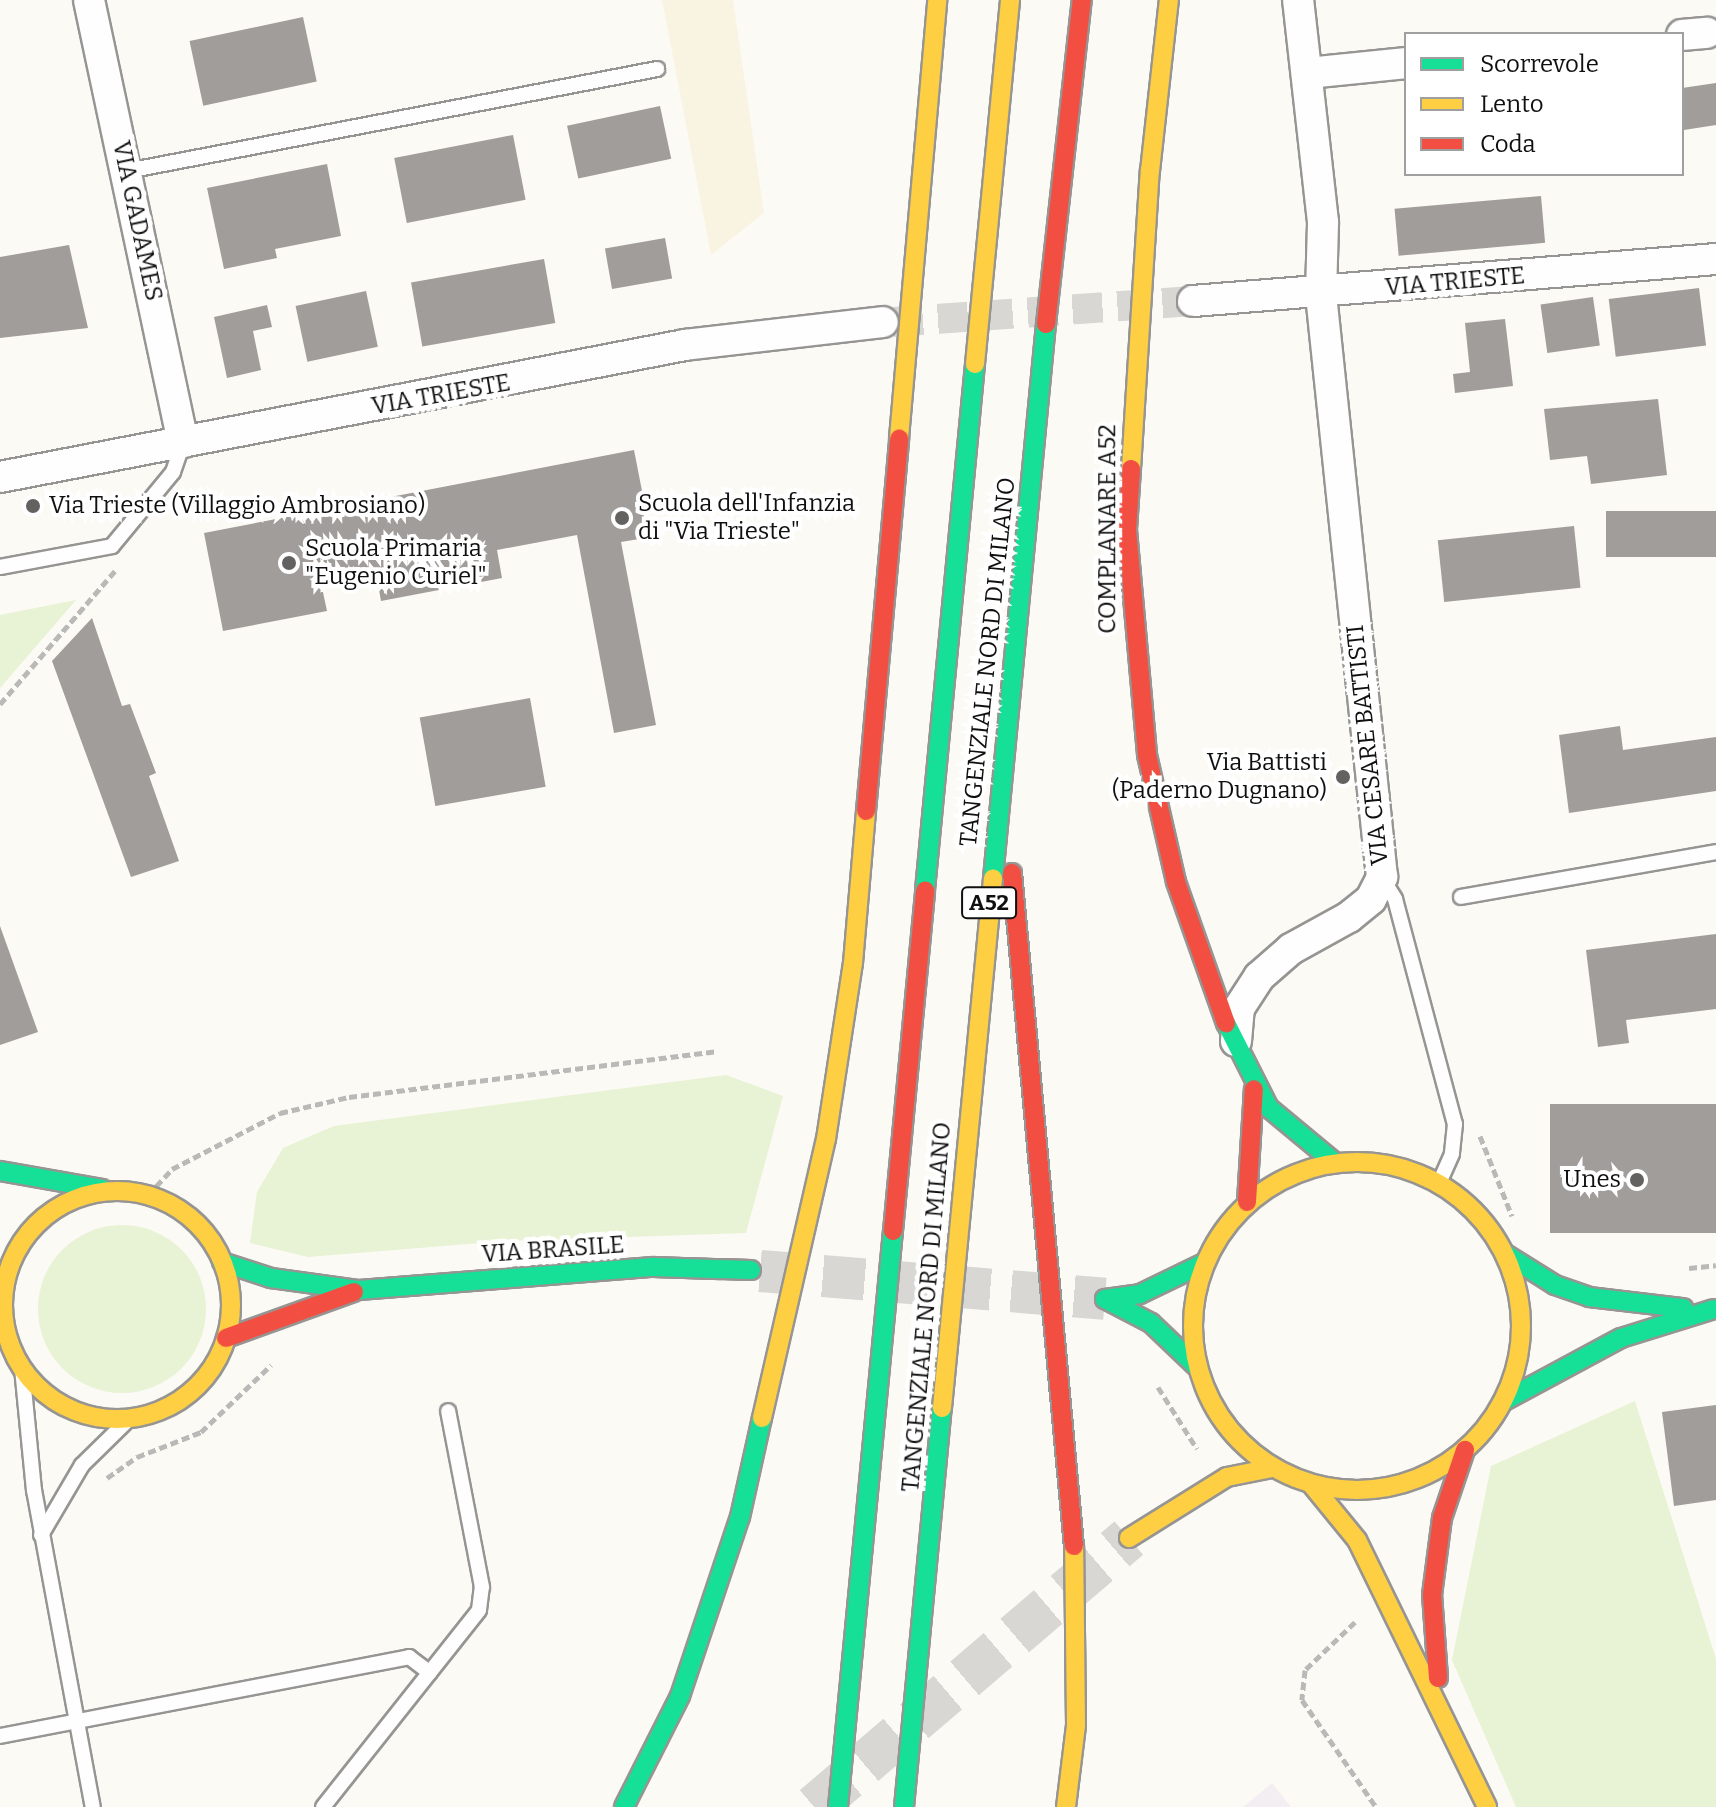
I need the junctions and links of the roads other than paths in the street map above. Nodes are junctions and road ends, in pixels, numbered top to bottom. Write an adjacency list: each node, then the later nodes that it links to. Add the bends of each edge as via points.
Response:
1 (89, 0): 10 (street, VIA GADAMES)
2 (937, 0): 47 (main road, via 853,963 796,1290 740,1517)
3 (1010, 0): 56 (main road, TANGENZIALE NORD DI MILANO / A52)
4 (1082, 0): 18 (main road, TANGENZIALE NORD DI MILANO / A52)
5 (1169, 0): 22 (main road, COMPLANARE A52, via 1130,423 1132,640 1147,755 1176,882)
6 (1298, 0): 9 (street, VIA CESARE BATTISTI)
7 (1404, 63): 9 (street)
8 (657, 69): 10 (lane)
9 (1308, 73): 12 (street, VIA CESARE BATTISTI, via 1323,222)
10 (127, 171): 15 (street, VIA GADAMES)
11 (1716, 259): 12 (street, VIA TRIESTE)
12 (1321, 295): 13 (street, VIA TRIESTE); 20 (street, VIA CESARE BATTISTI)
13 (1193, 301)
14 (883, 322): 15 (street, VIA TRIESTE, via 685,345)
15 (183, 442): 16 (street, VIA TRIESTE); 17 (lane, via 173,472 112,546)
16 (0, 477)
17 (0, 567)
18 (1002, 765): 57 (main road, TANGENZIALE NORD DI MILANO / A52); 58 (main road, via 1076,1564 1076,1725)
19 (1716, 852): 21 (lane)
20 (1382, 877): 22 (street, via 1371,899 1349,917 1291,949 1259,977 1239,1008); 26 (lane, VIA CESARE BATTISTI, via 1395,899 1455,1124 1452,1154)
21 (1461, 897)
22 (1236, 1051): 23 (main road, COMPLANARE A52)
23 (1254, 1089): 24 (main road, COMPLANARE A52); 28 (main road, COMPLANARE A52)
24 (1334, 1162): 26 (main road, via 1391,1164); 28 (main road, via 1298,1172)
25 (0, 1171): 27 (main road)
26 (1439, 1183): 29 (main road, via 1478,1214)
27 (111, 1191): 30 (main road, via 148,1195 186,1214); 34 (main road, via 68,1202 36,1225 11,1263)
28 (1247, 1202): 31 (main road)
29 (1504, 1253): 35 (main road, via 1589,1297); 39 (main road, via 1521,1316 1518,1360)
30 (222, 1262): 33 (main road, VIA BRASILE, via 271,1278); 36 (main road, via 229,1285)
31 (1204, 1263): 37 (main road, via 1193,1310); 37 (main road, via 1140,1294 1105,1299 1151,1323)
32 (751, 1270): 33 (main road, VIA BRASILE, via 653,1267)
33 (359, 1290): 36 (main road, VIA BRASILE)
34 (2, 1305): 38 (main road, via 8,1339)
35 (1715, 1308): 39 (main road, via 1621,1338)
36 (226, 1338): 41 (main road, via 197,1385 172,1404)
37 (1196, 1366): 43 (main road, via 1233,1434)
38 (22, 1368): 41 (main road, via 65,1406 90,1416); 45 (lane)
39 (1502, 1402): 42 (main road)
40 (448, 1411): 48 (lane, via 482,1587 479,1610)
41 (130, 1418): 45 (lane, via 68,1484)
42 (1465, 1450): 44 (main road, via 1398,1485 1347,1491); 49 (main road, via 1442,1518 1432,1595)
43 (1272, 1468): 44 (main road); 46 (main road, via 1217,1482)
44 (1312, 1485): 49 (main road, via 1357,1540)
45 (41, 1535): 50 (lane)
46 (1129, 1538)
47 (710, 1608): 51 (main road); 55 (main road, via 680,1696)
48 (430, 1673): 50 (lane, via 409,1657); 54 (lane)
49 (1444, 1719): 59 (main road)
50 (76, 1721): 52 (lane); 53 (lane)
51 (640, 1728)
52 (0, 1736)
53 (93, 1807)
54 (323, 1807)
55 (624, 1807)
56 (838, 1807)
57 (904, 1807)
58 (1066, 1807)
59 (1487, 1807)

